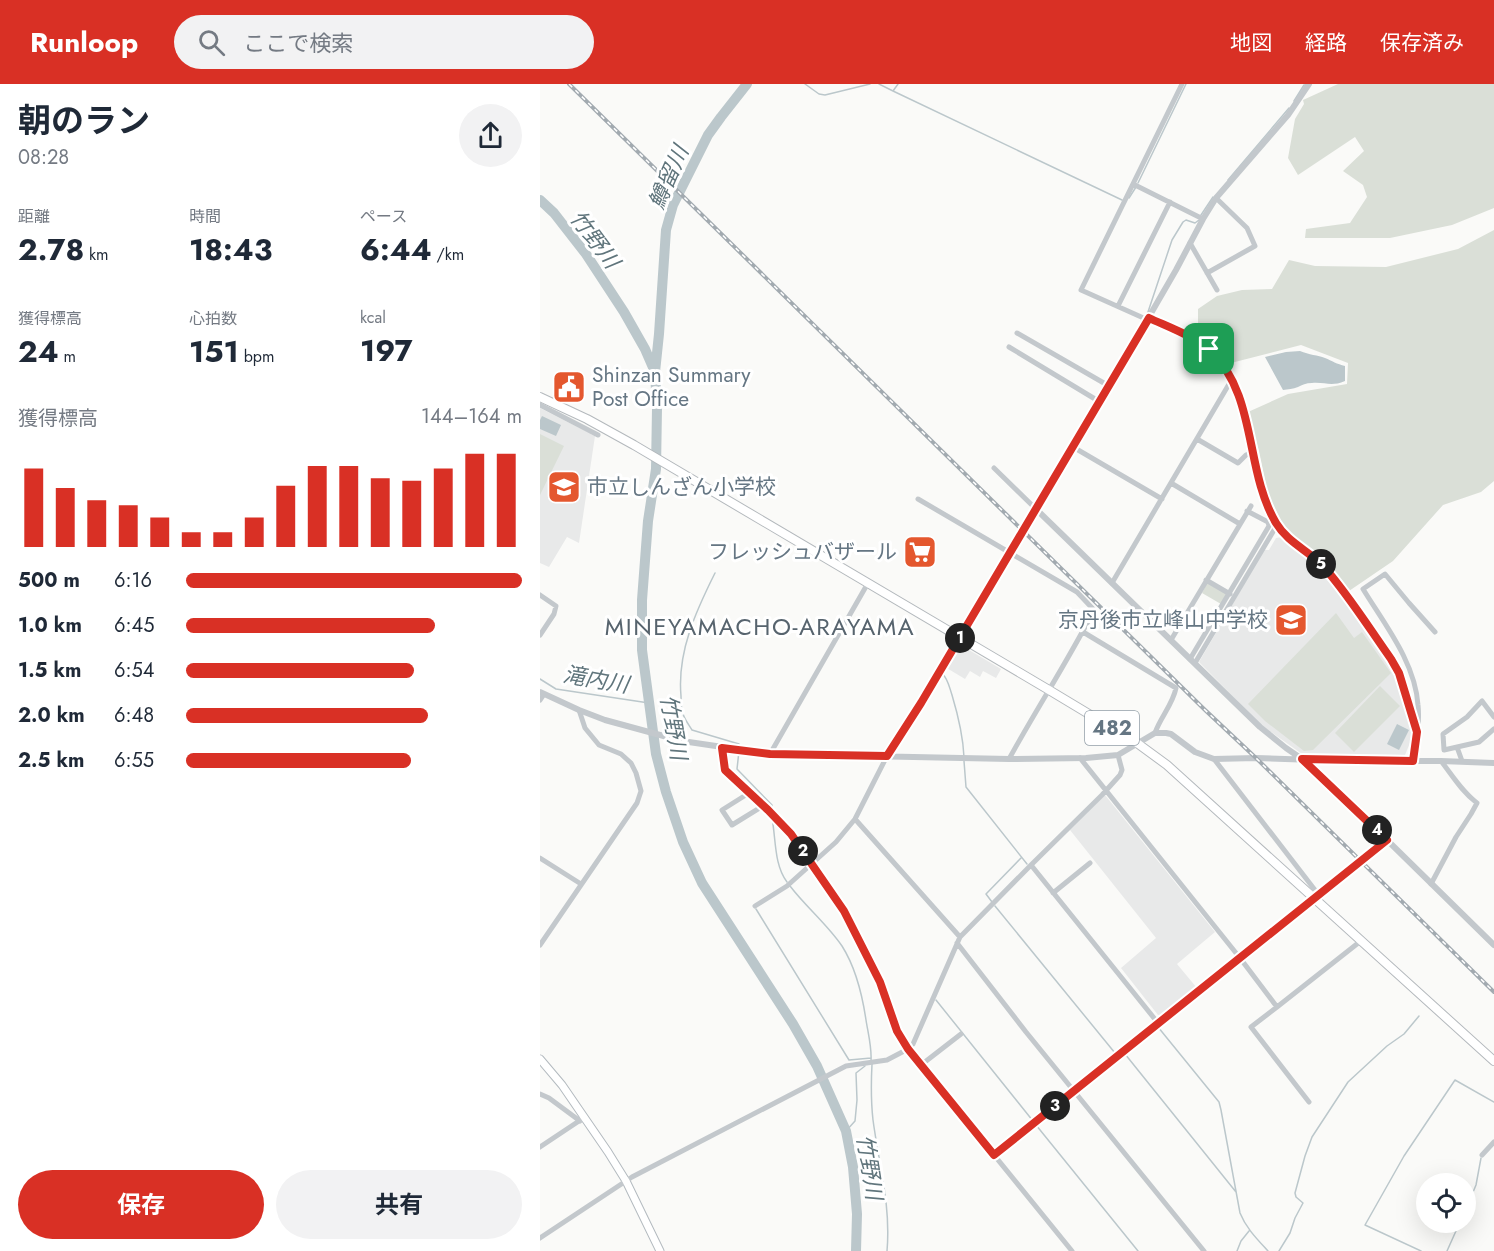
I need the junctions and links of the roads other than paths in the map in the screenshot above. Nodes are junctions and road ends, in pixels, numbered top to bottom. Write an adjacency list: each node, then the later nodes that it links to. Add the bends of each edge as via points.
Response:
1 (1182, 84): 3 (street)
2 (1309, 84): 4 (street, via 1288,116)
3 (1133, 184): 5 (street); 10 (street, via 1081,290)
4 (1216, 198): 6 (street); 8 (street, via 1247,229 1255,246)
5 (1170, 202): 6 (street); 10 (street)
6 (1203, 219): 7 (street)
7 (1190, 243): 8 (street); 11 (street)
8 (1207, 273): 9 (street)
9 (1216, 290)
10 (1118, 306): 11 (street)
11 (1148, 319): 14 (street, via 1209,349); 15 (street)
12 (1017, 333): 15 (street)
13 (1008, 347): 17 (street)
14 (1232, 379): 20 (street); 22 (street)
15 (1109, 386): 17 (street)
16 (540, 397): 32 (highway, 482, via 634,445)
17 (1100, 402): 21 (street)
18 (540, 405): 19 (street)
19 (598, 435)
20 (1197, 439): 22 (street, via 1238,463); 24 (street)
21 (1073, 447): 26 (street); 27 (street)
22 (1253, 452): 29 (street, via 1263,494)
23 (994, 468): 27 (street)
24 (1170, 483): 26 (street); 28 (street)
25 (918, 499): 30 (street)
26 (1162, 499): 33 (street)
27 (1036, 509): 30 (street); 33 (street)
28 (1240, 524): 31 (street); 34 (street, via 1249,508 1269,526)
29 (1277, 525): 41 (street); 47 (street, via 1332,577 1391,659)
30 (1010, 553): 36 (street, via 1077,592 1094,610); 39 (street)
31 (1206, 580): 34 (street); 40 (street)
32 (868, 583): 39 (highway, 482); 52 (street)
33 (1112, 583): 40 (street)
34 (1230, 594): 41 (street)
35 (540, 595): 38 (street, via 556,606)
36 (1083, 632): 42 (street); 48 (street, via 1176,688)
37 (1435, 632): 47 (street, via 1385,574 1363,589 1405,658 1419,706)
38 (540, 635)
39 (960, 637): 42 (highway, 482); 54 (street)
40 (1171, 640): 41 (street)
41 (1192, 661): 58 (street, via 1260,727)
42 (1049, 690): 49 (highway, 482); 56 (street)
43 (541, 695): 44 (street)
44 (579, 710): 51 (street, via 682,741); 72 (street, via 585,728 599,745 631,763 641,791 637,803)
45 (1494, 717): 50 (street, via 1482,701 1443,734 1444,750)
46 (1494, 729): 50 (street, via 1479,742)
47 (1417, 732): 59 (street)
48 (1155, 733): 49 (street); 57 (street, via 1171,734 1195,752)
49 (1137, 743): 53 (street); 75 (highway, 482)
50 (1457, 747): 61 (street)
51 (722, 748): 52 (street); 64 (street, via 725,770)
52 (770, 754): 54 (street)
53 (1118, 755): 55 (street); 63 (street, via 1122,770)
54 (887, 756): 56 (street); 66 (street)
55 (1080, 758): 56 (street); 63 (street)
56 (1010, 759)
57 (1214, 759): 58 (street); 75 (street)
58 (1302, 759): 59 (street); 67 (street)
59 (1413, 761): 60 (street)
60 (1441, 761): 61 (street); 73 (street, via 1477,802)
61 (1462, 761): 62 (street)
62 (1494, 763)
63 (1105, 790): 71 (street); 82 (street)
64 (749, 793): 65 (street); 65 (street, via 722,810 732,825)
65 (763, 806): 70 (street)
66 (855, 819): 70 (street); 77 (street)
67 (1387, 840): 73 (street); 75 (street)
68 (540, 858): 72 (street)
69 (1090, 863): 74 (street)
70 (813, 864): 76 (street); 86 (street, via 844,911)
71 (1031, 865): 74 (street); 77 (street)
72 (581, 884): 80 (street)
73 (1431, 884): 81 (street)
74 (1053, 893): 84 (street)
75 (1316, 896): 78 (highway, 482); 82 (street)
76 (754, 906)
77 (960, 937): 79 (street)
78 (1362, 940): 83 (street); 88 (highway, 482)
79 (957, 944): 86 (street); 90 (street)
80 (540, 945)
81 (1494, 945)
82 (1240, 958): 83 (street); 84 (street)
83 (1277, 1006): 92 (street, via 1251,1027)
84 (1158, 1023): 90 (street)
85 (961, 1034): 89 (street)
86 (908, 1049): 89 (street); 98 (street, via 887,1060 837,1070)
87 (540, 1059): 93 (main road, via 562,1085)
88 (1494, 1061)
89 (921, 1065): 96 (street)
90 (1075, 1090): 96 (street); 102 (street)
91 (540, 1094): 93 (street)
92 (1309, 1102)
93 (582, 1119): 95 (street); 98 (main road)
94 (1494, 1142): 97 (street)
95 (540, 1147)
96 (994, 1155): 101 (street)
97 (1482, 1155)
98 (626, 1181): 99 (street); 100 (main road)
99 (540, 1238)
100 (660, 1251)
101 (1072, 1251)
102 (1204, 1251)

